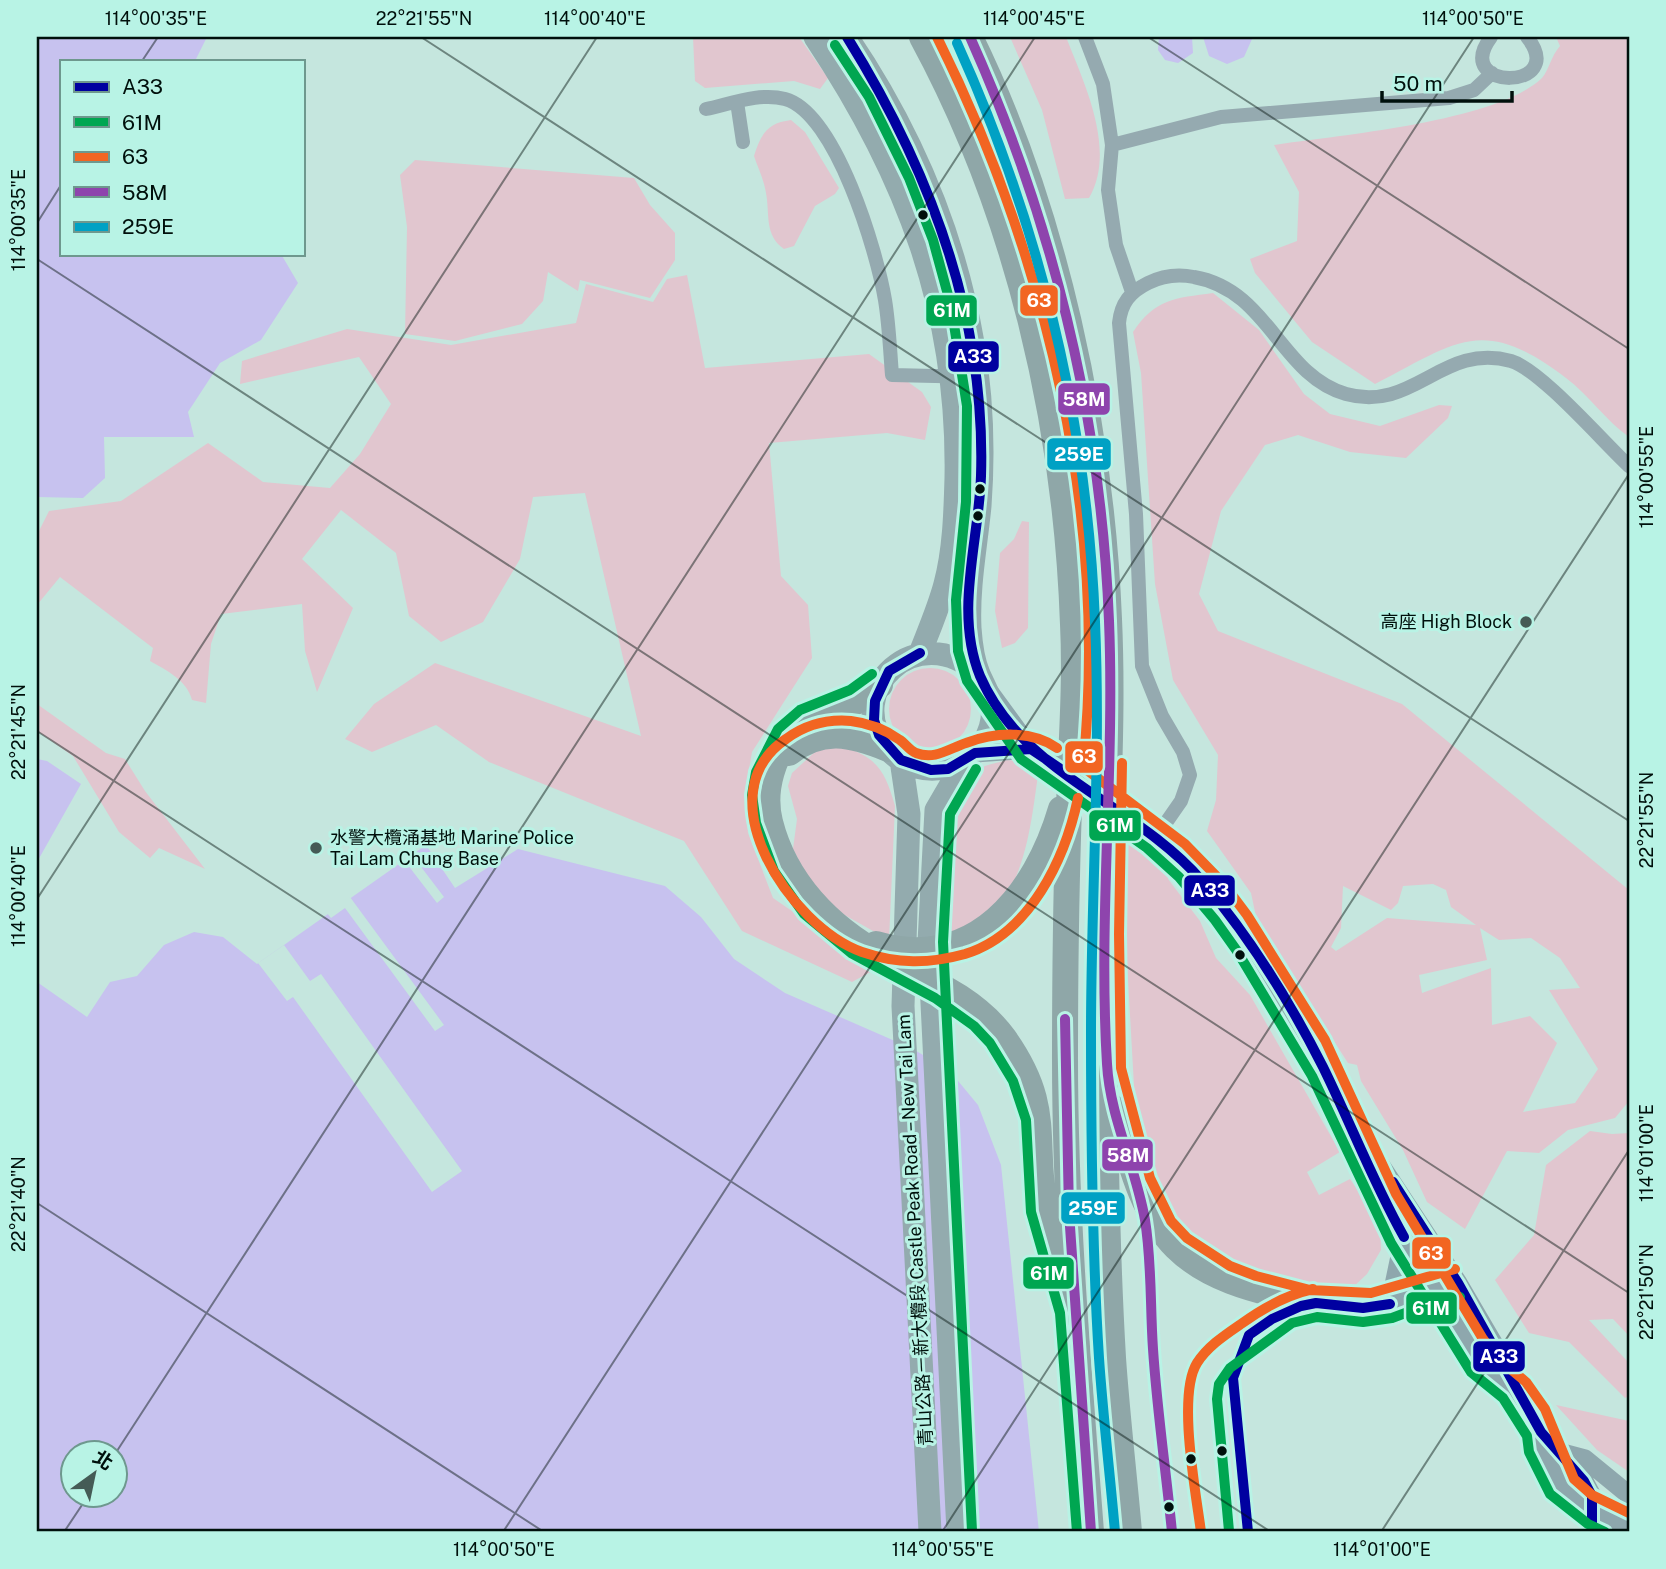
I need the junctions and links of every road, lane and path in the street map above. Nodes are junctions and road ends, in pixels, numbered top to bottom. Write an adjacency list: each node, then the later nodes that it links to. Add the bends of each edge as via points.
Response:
1 (816, 37): 14 (main road, via 894,172 926,257)
2 (847, 37): 15 (main road, via 897,120 933,198 962,290)
3 (922, 37): 24 (highway, via 986,180 1045,384 1072,592)
4 (970, 37): 27 (highway, via 1009,128 1033,200 1075,350 1098,484 1109,619)
5 (1085, 37): 12 (street, via 1103,84)
6 (1492, 37): 8 (street, via 1484,51)
7 (1529, 37): 8 (street, via 1535,54 1530,70 1516,79)
8 (1492, 73): 12 (street, via 1474,90 1449,98 1220,117)
9 (737, 102): 10 (street); 11 (street); 14 (street, via 785,99 810,116 835,154 861,210 885,298 892,375)
10 (706, 108)
11 (743, 142)
12 (1112, 145): 13 (street, via 1108,190 1116,245)
13 (1132, 292): 16 (street, via 1175,275 1218,285 1257,312 1312,376 1358,397 1400,393 1458,362 1512,362 1536,376); 25 (street, via 1119,323 1135,488 1142,666 1190,775 1181,802)
14 (951, 377): 15 (street); 17 (main road, via 956,459 950,556)
15 (978, 377): 18 (main road, via 981,473 970,599 972,649)
16 (1629, 466)
17 (920, 653): 18 (main road, via 953,655); 19 (main road, via 898,663)
18 (984, 681): 20 (main road); 22 (main road, via 992,718 989,732)
19 (880, 685): 21 (main road, via 874,720); 23 (highway, via 857,702 797,728)
20 (1031, 749): 22 (main road); 25 (main road)
21 (894, 755): 22 (main road, via 931,770); 23 (highway, via 849,735 825,735 799,745); 41 (main road, 青山公路－新大欖段 Castle Peak Road – New Tai Lam, via 909,814 905,1048)
22 (969, 758): 42 (main road, 青山公路－新大欖段 Castle Peak Road – New Tai Lam, via 936,810 929,894 931,1018)
23 (775, 763): 26 (highway, via 766,795 779,850 804,893)
24 (1070, 779): 26 (highway, via 1058,821 1030,883 1005,914 976,934 945,945 905,949 878,945); 34 (highway, via 1065,1096)
25 (1156, 837): 28 (main road, via 1189,867 1249,943 1325,1070)
26 (839, 927): 34 (highway, via 880,955 964,1000 983,1015 1016,1055 1038,1106 1045,1210)
27 (1107, 1070): 32 (highway, via 1139,1192 1161,1232 1216,1276 1266,1294); 44 (highway, via 1111,1306)
28 (1341, 1110): 29 (main road); 30 (main road)
29 (1404, 1237): 31 (main road); 33 (main road)
30 (1458, 1283): 31 (main road); 35 (main road)
31 (1436, 1286): 33 (main road); 35 (main road, via 1483,1365)
32 (1316, 1303): 33 (main road, via 1363,1308)
33 (1390, 1304)
34 (1074, 1310): 43 (highway)
35 (1514, 1388): 36 (main road)
36 (1541, 1432): 37 (main road); 39 (main road, via 1542,1447 1560,1485)
37 (1555, 1451): 38 (main road, via 1586,1459); 39 (main road, via 1584,1481)
38 (1629, 1495)
39 (1595, 1512): 40 (main road); 45 (main road)
40 (1629, 1528)
41 (930, 1532)
42 (958, 1532)
43 (1091, 1532)
44 (1129, 1532)
45 (1592, 1532)

